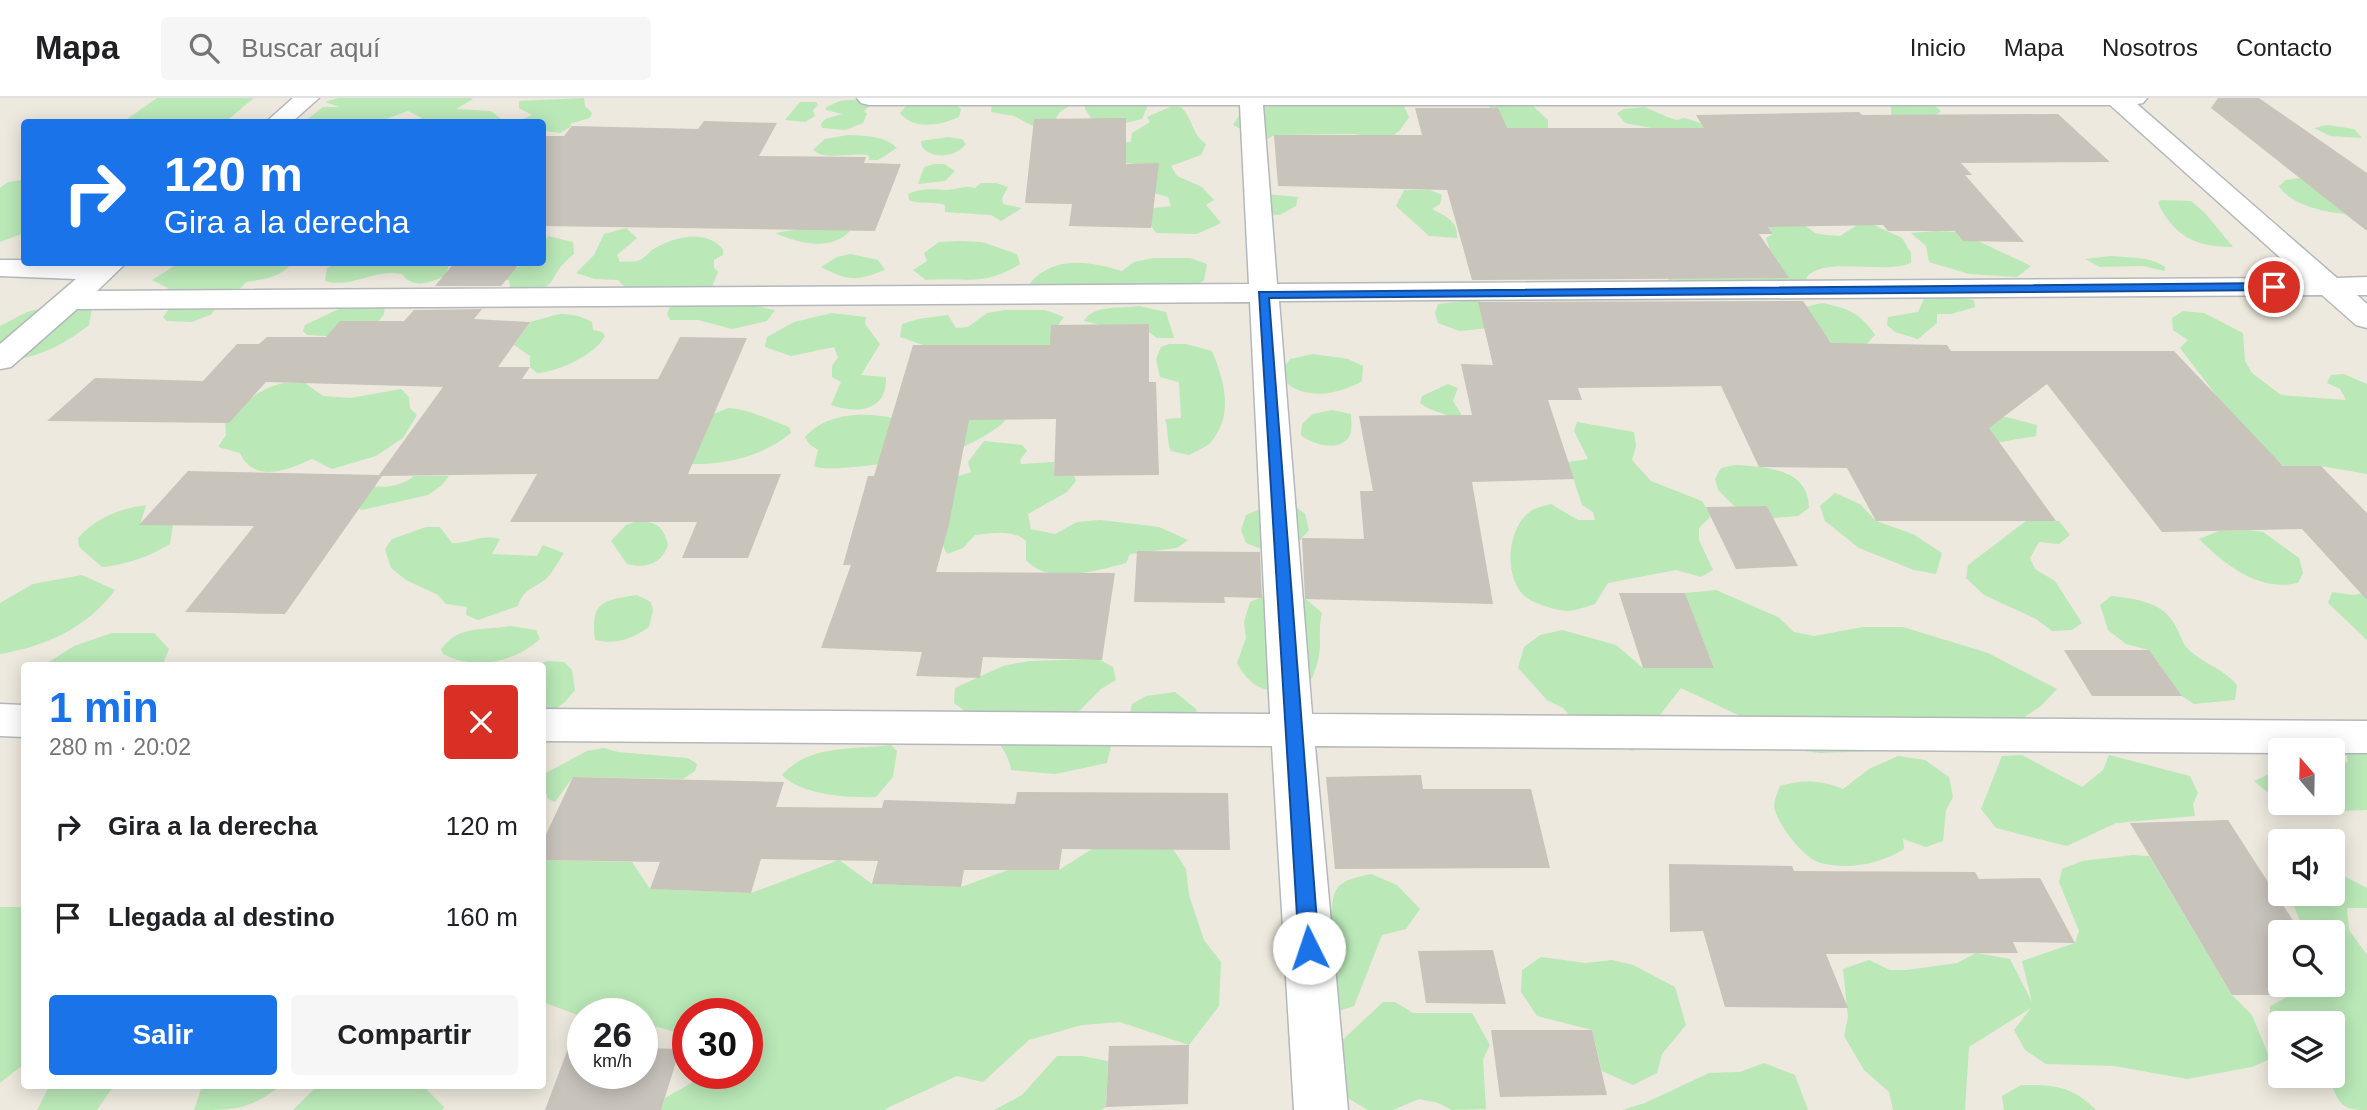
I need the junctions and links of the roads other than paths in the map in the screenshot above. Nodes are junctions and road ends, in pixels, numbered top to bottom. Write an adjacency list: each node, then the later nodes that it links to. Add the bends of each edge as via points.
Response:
1 (307, 98): 6 (street)
2 (869, 98): 5 (street)
3 (2116, 98): 4 (street); 5 (street); 9 (street)
4 (2134, 98)
5 (1251, 99): 11 (street)
6 (282, 119)
7 (107, 267): 8 (street); 12 (street)
8 (0, 268)
9 (2329, 286): 10 (street); 11 (street); 13 (street)
10 (2367, 286)
11 (1263, 295): 12 (street); 18 (street)
12 (70, 300): 14 (street)
13 (2367, 319)
14 (0, 360)
15 (0, 720): 16 (street)
16 (21, 721)
17 (546, 725): 18 (street)
18 (1292, 731): 19 (street); 20 (street)
19 (2367, 737)
20 (1321, 1110)

